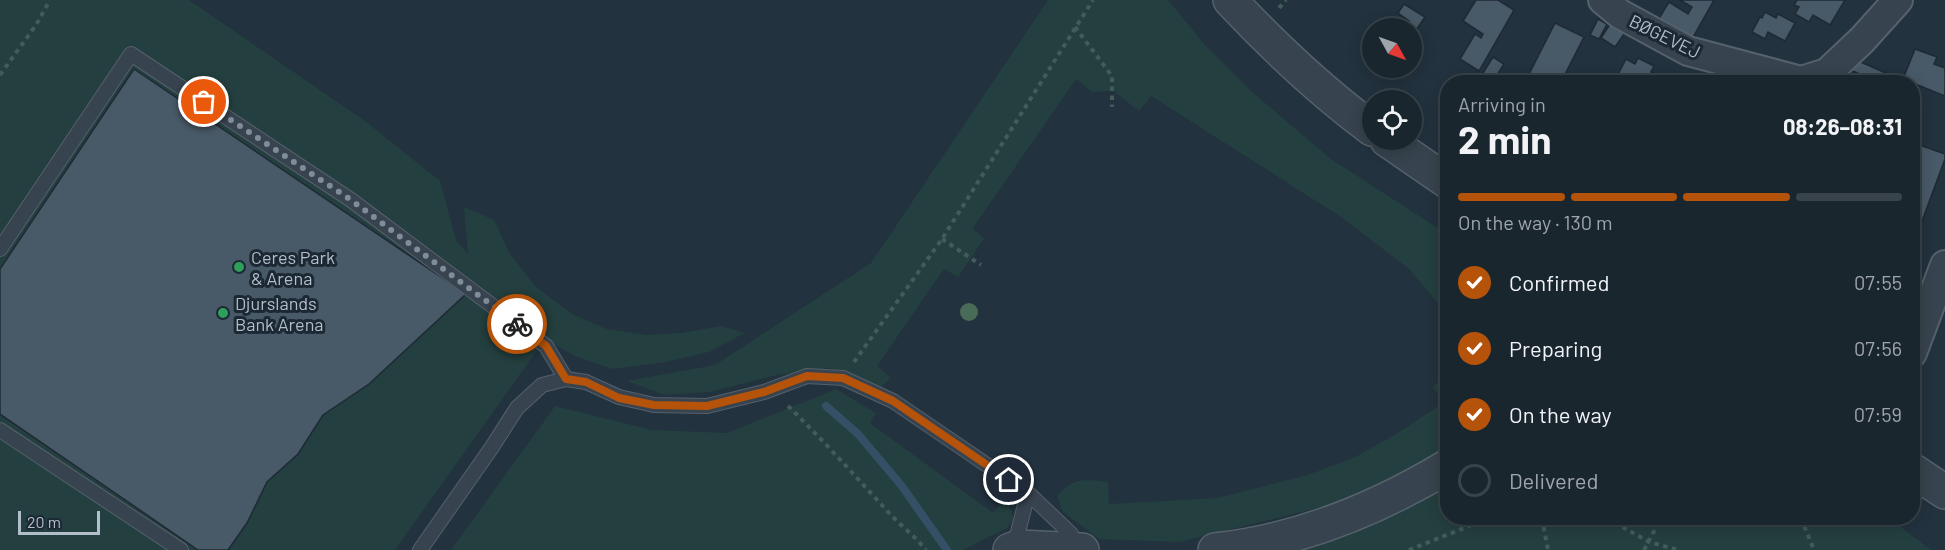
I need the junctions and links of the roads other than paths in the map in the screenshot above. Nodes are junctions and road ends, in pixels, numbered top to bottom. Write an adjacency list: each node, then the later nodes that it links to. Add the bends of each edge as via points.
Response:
1 (1230, 0): 6 (street, via 1303,72)
2 (1603, 0): 4 (street, BØGEVEJ, via 1620,14 1688,51)
3 (1898, 0): 5 (street, via 1862,40)
4 (1775, 75)
5 (1821, 75)
6 (1362, 121)
7 (1402, 150): 8 (street)
8 (1440, 176)
9 (0, 249): 12 (lane, via 131,54 369,214 546,346)
10 (1945, 265): 11 (street)
11 (1920, 332)
12 (566, 379): 17 (lane, via 586,382 619,398 654,405 707,406 807,376 843,378 893,401); 20 (lane, via 542,385 517,408)
13 (0, 430): 19 (lane)
14 (1440, 471): 23 (street, via 1409,489 1318,528 1250,546)
15 (1920, 475): 16 (street)
16 (1945, 492)
17 (1028, 493): 18 (lane); 21 (lane, via 1071,534)
18 (1014, 548): 21 (street)
19 (181, 550)
20 (420, 550)
21 (1074, 550): 22 (street)
22 (1082, 550)
23 (1215, 550)

